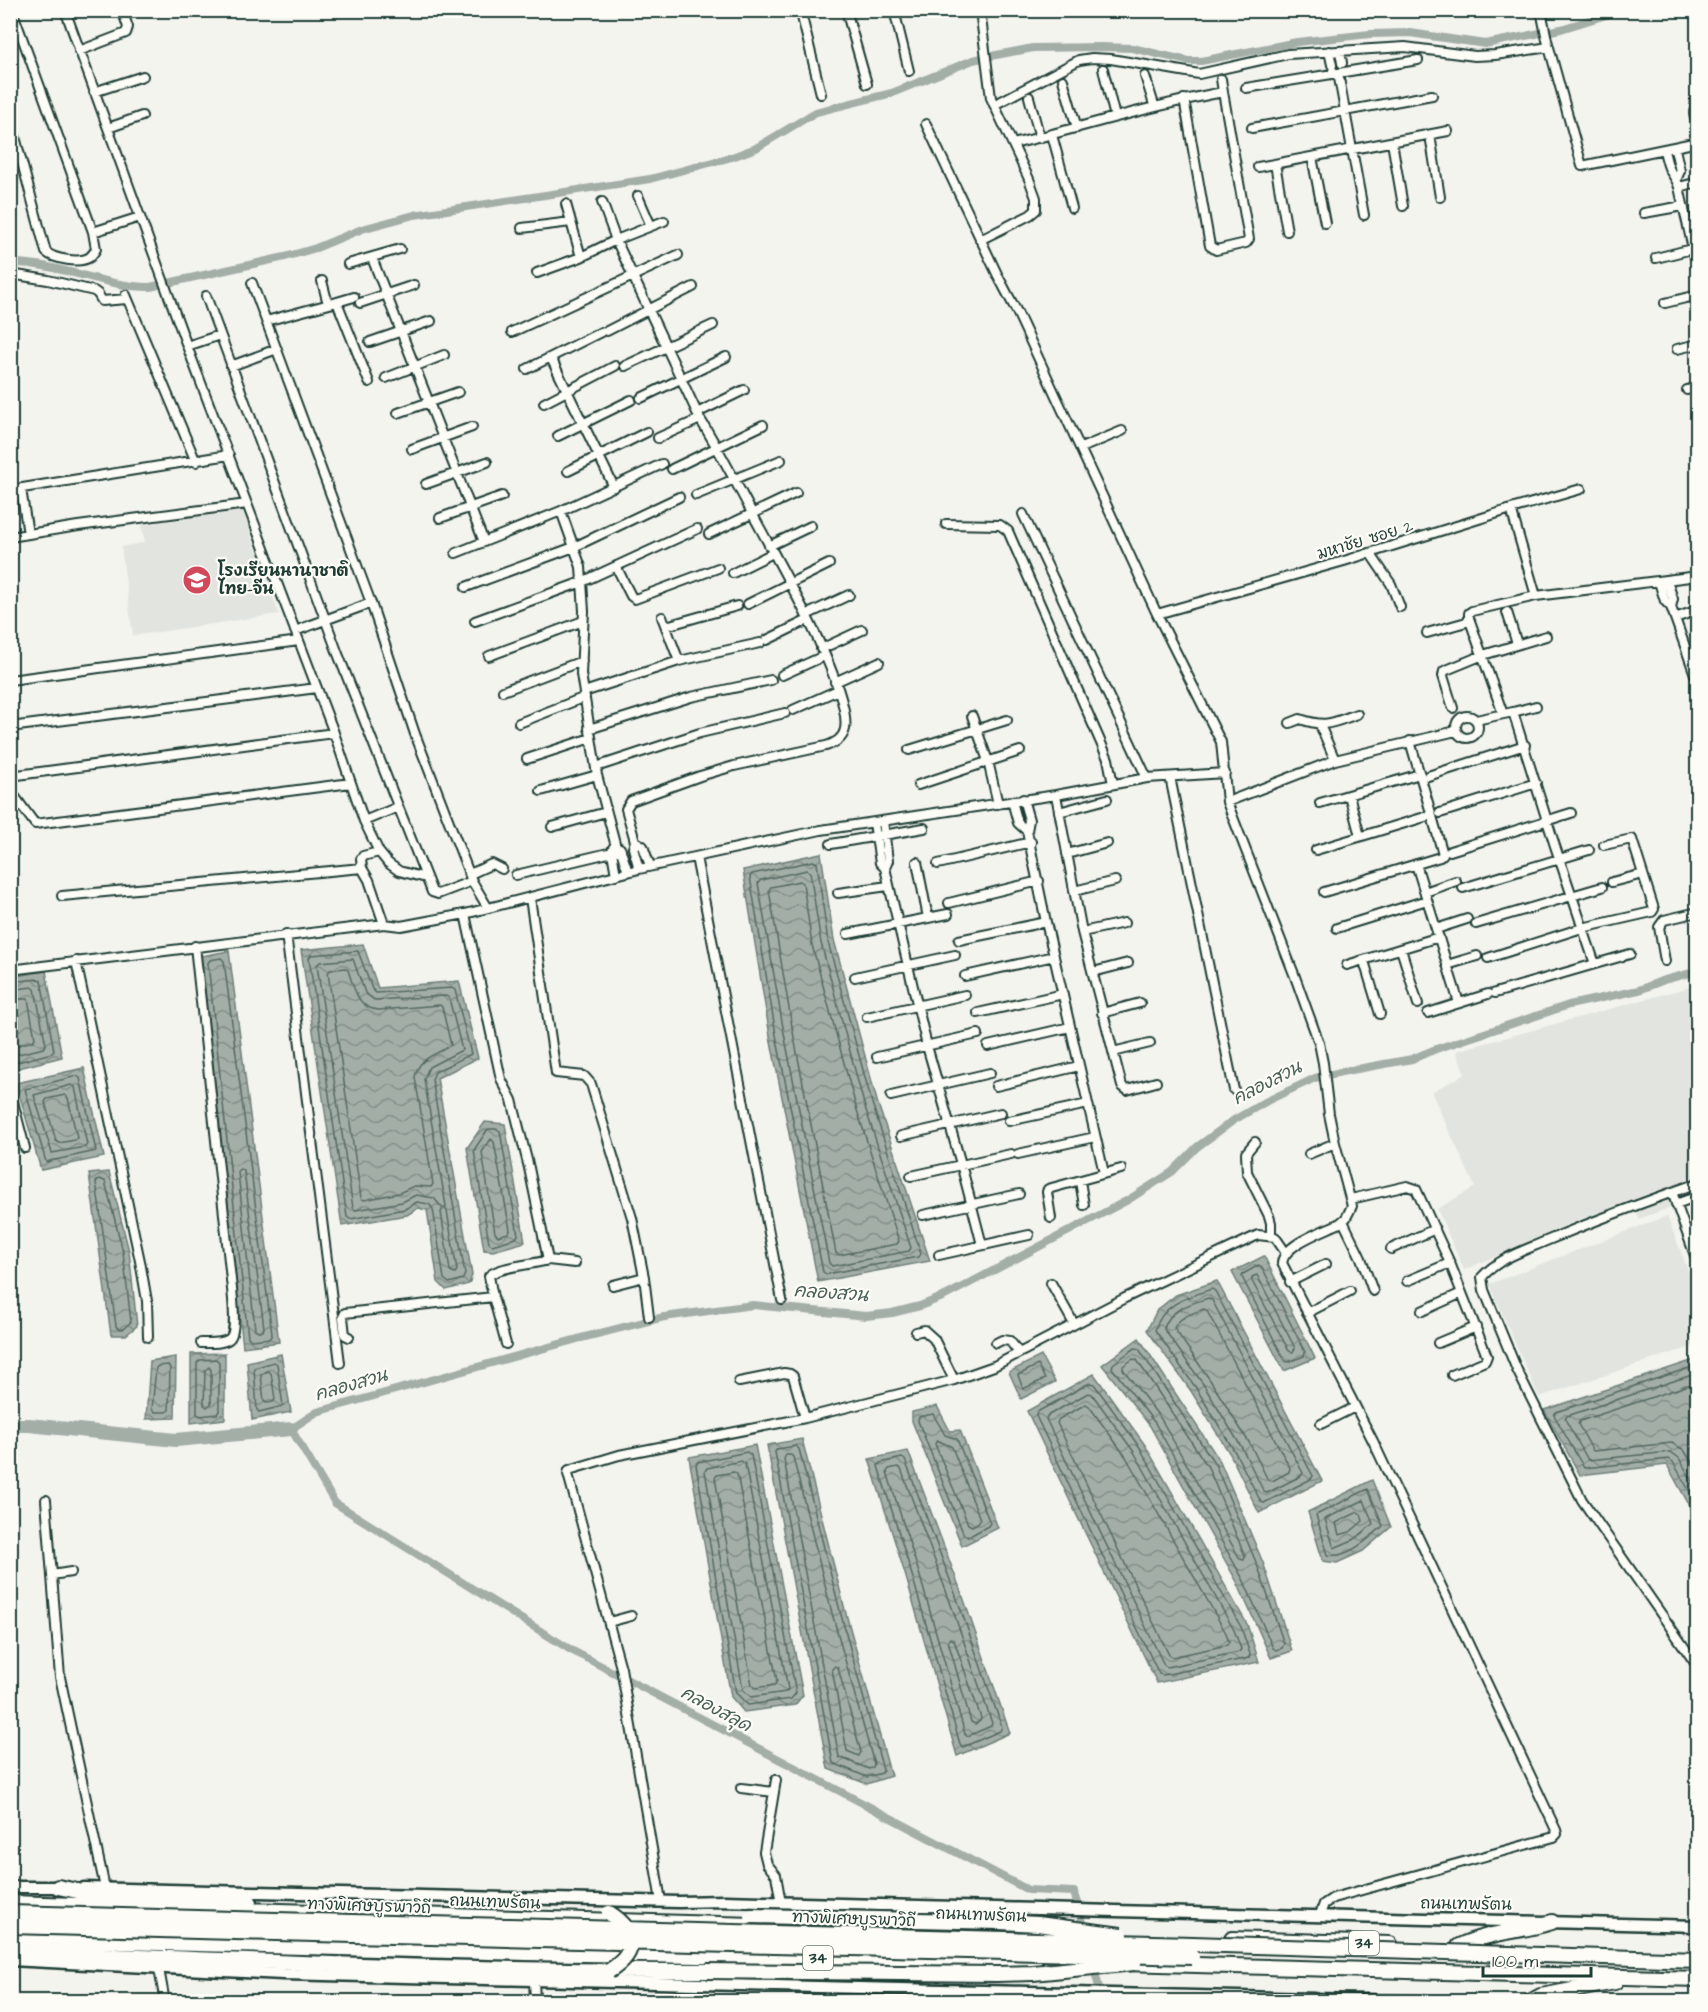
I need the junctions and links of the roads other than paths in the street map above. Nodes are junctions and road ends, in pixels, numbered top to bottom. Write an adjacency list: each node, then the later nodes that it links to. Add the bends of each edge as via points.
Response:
1 (12, 10): 75 (street)
2 (65, 10): 10 (street)
3 (122, 10): 10 (street, via 126,33)
4 (807, 10): 25 (street, via 802,17)
5 (846, 10): 21 (street)
6 (894, 10): 16 (street)
7 (980, 10): 30 (street, via 989,92)
8 (1541, 10): 9 (street)
9 (1548, 43): 12 (street, via 1475,56 1405,47); 50 (street, via 1582,166)
10 (80, 51): 23 (street)
11 (1329, 51): 12 (street); 15 (street); 30 (street, via 1288,54 1199,74 1144,63 1079,60)
12 (1340, 51): 15 (street)
13 (1418, 60): 15 (street)
14 (1102, 69): 34 (street)
15 (1338, 70): 22 (street); 32 (street)
16 (909, 71)
17 (142, 76): 23 (street)
18 (1145, 76): 31 (street)
19 (1221, 79): 24 (street)
20 (1063, 80): 39 (street)
21 (867, 84)
22 (1246, 88)
23 (94, 92): 38 (street)
24 (1223, 92): 28 (street); 28 (street, via 1249,239 1216,250 1210,246)
25 (821, 94)
26 (1432, 95): 32 (street)
27 (1029, 97): 44 (street)
28 (1184, 99): 31 (street)
29 (1698, 104): 37 (street, via 1694,115)
30 (994, 105): 47 (street)
31 (1154, 105): 34 (street)
32 (1346, 111): 40 (street); 49 (street)
33 (142, 116): 38 (street)
34 (1115, 117): 39 (street)
35 (10, 118): 75 (street, via 46,252 52,257 91,257 96,249)
36 (926, 124): 77 (street)
37 (1698, 126)
38 (108, 128): 66 (street)
39 (1077, 128): 42 (street)
40 (1252, 128)
41 (1448, 131): 43 (street)
42 (1052, 135): 44 (street); 63 (street)
43 (1430, 135): 45 (street); 58 (street)
44 (1040, 138): 47 (street)
45 (1392, 142): 49 (street); 61 (street)
46 (1698, 142): 48 (street)
47 (1013, 144): 77 (street, via 1036,198 1036,210)
48 (1675, 148): 50 (street); 54 (street, via 1680,171)
49 (1353, 149): 51 (street); 65 (street)
50 (1664, 151): 54 (street)
51 (1312, 157): 52 (street); 69 (street)
52 (1275, 164): 53 (street); 74 (street)
53 (1258, 167)
54 (1677, 178): 56 (street)
55 (1698, 182): 56 (street)
56 (1680, 187): 62 (street)
57 (638, 196): 70 (street)
58 (1440, 197)
59 (602, 202): 76 (street)
60 (566, 204): 68 (street)
61 (1403, 206)
62 (1683, 206): 64 (street); 73 (street)
63 (1072, 208)
64 (1644, 213)
65 (1364, 215)
66 (140, 217): 75 (street); 110 (street)
67 (664, 221): 70 (street)
68 (571, 222): 71 (street); 81 (street)
69 (1325, 223)
70 (651, 226): 76 (street)
71 (522, 228)
72 (1698, 228): 73 (street)
73 (1688, 230): 79 (street)
74 (1287, 231)
75 (93, 232)
76 (616, 240): 81 (street); 88 (street)
77 (980, 240): 145 (street)
78 (400, 249): 82 (street)
79 (1692, 249): 83 (street); 85 (street)
80 (678, 255): 88 (street)
81 (581, 257): 86 (street)
82 (372, 258): 84 (street); 93 (street)
83 (1656, 258)
84 (348, 264)
85 (1698, 272)
86 (537, 273)
87 (10, 274): 150 (street, via 94,291 102,302 127,297)
88 (633, 276): 101 (street); 106 (street)
89 (322, 281): 100 (street)
90 (252, 283): 102 (street)
91 (414, 285): 93 (street)
92 (693, 287): 101 (street)
93 (386, 295): 98 (street); 105 (street)
94 (1698, 295): 99 (street)
95 (206, 296): 107 (street)
96 (354, 297): 97 (street)
97 (337, 302): 100 (street); 124 (street)
98 (360, 303)
99 (1665, 303)
100 (328, 304): 102 (street)
101 (649, 310): 111 (street); 115 (street)
102 (266, 321): 113 (street)
103 (431, 321): 105 (street)
104 (713, 325): 111 (street)
105 (400, 332): 108 (street); 118 (street)
106 (512, 332)
107 (220, 335): 110 (street); 117 (street)
108 (370, 342)
109 (1698, 344): 112 (street)
110 (187, 346): 147 (street)
111 (666, 347): 120 (street); 123 (street)
112 (1677, 349)
113 (277, 350): 117 (street); 195 (street)
114 (444, 355): 118 (street)
115 (551, 357): 121 (street); 128 (street)
116 (726, 357): 123 (street)
117 (231, 366): 205 (street)
118 (414, 366): 122 (street); 132 (street)
119 (615, 366): 128 (street)
120 (625, 366)
121 (527, 369)
122 (386, 378)
123 (681, 378): 130 (street); 135 (street)
124 (369, 382)
125 (1698, 387): 127 (street)
126 (744, 390): 135 (street)
127 (1687, 390)
128 (567, 391): 133 (street); 136 (street)
129 (458, 392): 132 (street)
130 (641, 398)
131 (631, 400): 136 (street)
132 (428, 403): 134 (street); 143 (street)
133 (544, 404)
134 (398, 413)
135 (699, 416): 142 (street); 144 (street)
136 (583, 424): 141 (street); 148 (street)
137 (763, 425): 144 (street)
138 (472, 427): 143 (street)
139 (1122, 431): 145 (street)
140 (647, 432): 148 (street)
141 (558, 436)
142 (658, 438)
143 (443, 439): 146 (street); 155 (street)
144 (718, 446): 153 (street); 156 (street)
145 (1081, 448): 201 (street)
146 (412, 449)
147 (229, 456): 150 (street); 166 (street)
148 (598, 456): 154 (street); 158 (street)
149 (781, 460): 156 (street)
150 (196, 462): 159 (street)
151 (487, 462): 155 (street)
152 (662, 464): 158 (street)
153 (672, 469)
154 (568, 471)
155 (457, 473): 157 (street); 167 (street)
156 (735, 480): 163 (street); 170 (street)
157 (426, 484)
158 (614, 487): 169 (street)
159 (21, 489): 161 (street); 176 (street)
160 (1581, 489): 168 (street, มหาชัย ซอย 2)
161 (10, 490)
162 (796, 493): 170 (street)
163 (696, 495)
164 (502, 496): 167 (street)
165 (679, 497): 180 (street)
166 (247, 504): 176 (street); 211 (street)
167 (471, 508): 172 (street); 179 (street)
168 (1511, 509): 183 (street, มหาชัย ซอย 2); 194 (street)
169 (561, 511): 179 (street); 180 (street)
170 (752, 513): 177 (street); 181 (street)
171 (1023, 514): 261 (street)
172 (440, 518)
173 (946, 524): 264 (street, via 1000,525 1008,531 1108,759)
174 (811, 526): 181 (street)
175 (697, 529): 185 (street)
176 (28, 534): 178 (street)
177 (709, 534)
178 (10, 537)
179 (484, 542): 182 (street)
180 (574, 547): 190 (street); 192 (street)
181 (771, 549): 187 (street); 191 (street)
182 (456, 553)
183 (1370, 553): 198 (street, via 1391,584); 201 (street, มหาชัย ซอย 2)
184 (829, 564): 191 (street)
185 (616, 566): 186 (street, via 635,599); 190 (street)
186 (718, 568)
187 (733, 573)
188 (1698, 576): 189 (street)
189 (1663, 581): 194 (street); 204 (street, via 1665,601)
190 (582, 582): 206 (street); 207 (street)
191 (790, 584): 196 (street); 203 (street)
192 (466, 587)
193 (849, 595): 203 (street)
194 (1536, 596): 208 (street, via 1476,609 1469,613)
195 (371, 603): 205 (street); 319 (street, via 415,735)
196 (747, 604)
197 (737, 606): 209 (street)
198 (1400, 607)
199 (1698, 610): 204 (street)
200 (1508, 612): 215 (street)
201 (1157, 614): 257 (street, via 1221,742)
202 (662, 617): 209 (street)
203 (807, 617): 216 (street); 222 (street, via 763,641)
204 (1675, 618): 220 (street)
205 (325, 620): 211 (street); 276 (street)
206 (475, 621)
207 (583, 621): 218 (street); 221 (street)
208 (1470, 621): 212 (street); 219 (street)
209 (666, 626): 222 (street)
210 (862, 630): 216 (street)
211 (295, 631): 214 (street)
212 (1427, 633)
213 (1546, 636): 215 (street)
214 (299, 641): 225 (street); 229 (street)
215 (1517, 644): 219 (street)
216 (822, 653): 224 (street); 228 (street)
217 (1698, 653): 220 (street)
218 (489, 656)
219 (1483, 656): 233 (street, via 1444,671); 236 (street)
220 (1688, 656): 227 (street)
221 (582, 661): 230 (street); 231 (street)
222 (679, 661): 231 (street)
223 (879, 662): 228 (street)
224 (782, 675)
225 (10, 680)
226 (771, 680): 244 (street, via 691,697)
227 (1698, 683)
228 (837, 686): 256 (street, via 789,712 700,733); 291 (street, via 845,712 845,730 838,742 734,766 631,801 626,809)
229 (317, 688): 243 (street); 247 (street)
230 (503, 691)
231 (584, 695): 240 (street); 244 (street)
232 (1536, 706): 234 (street)
233 (1453, 708)
234 (1513, 712): 236 (street); 250 (street)
235 (1357, 714): 242 (street)
236 (1503, 714): 239 (street)
237 (972, 716): 245 (street)
238 (1006, 720): 245 (street)
239 (1476, 720): 246 (street, via 1470,716 1460,718); 246 (street, via 1478,728 1470,737 1462,737)
240 (519, 723)
241 (1290, 723): 242 (street, via 1300,719)
242 (1320, 725): 254 (street)
243 (10, 728)
244 (590, 729): 248 (street)
245 (976, 729): 251 (street); 255 (street)
246 (1456, 731): 249 (street)
247 (334, 733): 259 (street); 262 (street)
248 (591, 738): 253 (street); 256 (street)
249 (1410, 741): 254 (street); 258 (street)
250 (1525, 745): 258 (street); 263 (street)
251 (909, 750)
252 (1020, 751): 255 (street)
253 (526, 759)
254 (1335, 760): 273 (street)
255 (988, 761): 265 (street); 275 (street)
256 (597, 771): 267 (street); 277 (street)
257 (1225, 773): 260 (street); 273 (street)
258 (1424, 775): 269 (street); 308 (street, via 1443,854)
259 (10, 776)
260 (1170, 777): 261 (street); 397 (street)
261 (1146, 778): 264 (street)
262 (351, 783): 266 (street, via 35,824); 283 (street)
263 (1536, 783): 279 (street); 282 (street)
264 (1113, 784): 268 (street)
265 (918, 785)
266 (10, 790)
267 (542, 791)
268 (1056, 795): 271 (street); 278 (street)
269 (1349, 795): 274 (street); 289 (street)
270 (1107, 799): 278 (street)
271 (1023, 800): 272 (street); 287 (street, via 1029,820)
272 (1012, 801): 275 (street); 287 (street, via 1018,823)
273 (1227, 802): 406 (street, via 1318,1043)
274 (1320, 803)
275 (998, 804): 284 (street)
276 (399, 807): 283 (street); 318 (street)
277 (606, 812): 285 (street); 293 (street)
278 (1059, 812): 303 (street)
279 (1440, 813)
280 (1571, 813): 282 (street)
281 (1425, 817): 289 (street)
282 (1547, 820): 300 (street); 305 (street)
283 (364, 821): 301 (street)
284 (878, 822): 288 (street); 290 (street); 304 (street)
285 (552, 827)
286 (924, 828): 288 (street)
287 (1027, 831): 292 (street)
288 (885, 835): 290 (street); 312 (street)
289 (1360, 836): 298 (street)
290 (876, 837): 295 (street); 312 (street, via 880,863)
291 (635, 840): 309 (street, via 643,846); 313 (street, via 633,848)
292 (1031, 842): 307 (street); 320 (street)
293 (615, 843): 297 (street); 302 (street)
294 (1107, 843): 303 (street)
295 (831, 844)
296 (1604, 845): 315 (street, via 1632,839)
297 (621, 850): 302 (street); 314 (street)
298 (1316, 850)
299 (1590, 850): 305 (street)
300 (1450, 851)
301 (379, 852): 310 (street, via 363,856); 318 (street, via 399,871)
302 (612, 852): 316 (street); 317 (street)
303 (1067, 854): 327 (street)
304 (696, 857): 309 (street); 446 (street)
305 (1559, 859): 326 (street); 332 (street)
306 (917, 862): 339 (street)
307 (938, 864)
308 (1416, 864): 328 (street); 331 (street)
309 (650, 867): 313 (street)
310 (362, 868): 330 (street); 343 (street)
311 (502, 868): 319 (street, via 492,864)
312 (885, 868): 324 (street)
313 (639, 869): 314 (street)
314 (628, 872): 317 (street)
315 (1643, 874): 323 (street); 347 (street, via 1652,912)
316 (516, 875)
317 (616, 875): 333 (street)
318 (426, 878): 319 (street, via 432,892 438,894)
319 (471, 878): 335 (street)
320 (1039, 881): 334 (street); 341 (street)
321 (1115, 881): 327 (street)
322 (1456, 881): 331 (street)
323 (1612, 882)
324 (888, 885): 329 (street); 344 (street)
325 (1602, 887): 332 (street)
326 (1463, 888)
327 (1074, 891): 349 (street)
328 (1324, 892)
329 (838, 893)
330 (62, 896)
331 (1426, 896): 346 (street); 348 (street)
332 (1572, 897): 345 (street); 347 (street)
333 (530, 898): 335 (street); 437 (street, via 556,1073 584,1076 591,1084 632,1218)
334 (949, 903)
335 (488, 908): 337 (street)
336 (1698, 912): 363 (street, via 1660,923)
337 (465, 914): 343 (street, via 400,926); 432 (street, via 501,1079 512,1100)
338 (948, 914): 339 (street)
339 (928, 918): 344 (street)
340 (1467, 919): 348 (street)
341 (1046, 922): 353 (street); 358 (street)
342 (1124, 923): 349 (street)
343 (384, 924): 350 (street)
344 (897, 924): 351 (street); 366 (street)
345 (1476, 924)
346 (1336, 928)
347 (1582, 928): 360 (street); 365 (street)
348 (1436, 929): 352 (street)
349 (1082, 932): 370 (street)
350 (286, 934): 354 (street); 460 (street)
351 (848, 934)
352 (1439, 938): 355 (street); 367 (street)
353 (959, 940)
354 (195, 946): 362 (street); 455 (street, via 234,1333 223,1342)
355 (1401, 949): 361 (street); 377 (street)
356 (1630, 954): 365 (street)
357 (955, 955): 366 (street)
358 (1054, 956): 371 (street); 373 (street)
359 (1477, 956): 367 (street)
360 (1488, 958)
361 (1364, 960): 368 (street); 382 (street)
362 (76, 961): 369 (street); 453 (street, via 140,1261)
363 (1665, 961)
364 (1128, 963): 370 (street)
365 (1595, 964): 376 (street)
366 (907, 965): 372 (street); 378 (street)
367 (1447, 965): 376 (street)
368 (1347, 966)
369 (10, 970)
370 (1093, 972): 380 (street)
371 (965, 976)
372 (855, 977)
373 (1063, 994): 379 (street); 384 (street)
374 (965, 995): 378 (street)
375 (1140, 1003): 380 (street)
376 (1459, 1003): 381 (street)
377 (1418, 1004)
378 (917, 1005): 383 (street); 387 (street)
379 (978, 1013)
380 (1102, 1013): 389 (street)
381 (1428, 1013)
382 (1380, 1014)
383 (867, 1017)
384 (1070, 1027): 388 (street); 391 (street)
385 (978, 1034): 387 (street)
386 (1150, 1043): 389 (street)
387 (927, 1046): 390 (street); 394 (street)
388 (988, 1046)
389 (1113, 1052): 393 (street, via 1124,1089)
390 (877, 1057)
391 (1079, 1066): 395 (street); 399 (street)
392 (990, 1073): 394 (street)
393 (1156, 1082)
394 (938, 1085): 398 (street); 402 (street)
395 (996, 1086)
396 (10, 1090): 407 (street)
397 (1234, 1090)
398 (891, 1096)
399 (1088, 1104): 401 (street); 404 (street)
400 (1001, 1113): 402 (street)
401 (1009, 1121)
402 (950, 1125): 403 (street); 409 (street)
403 (901, 1136)
404 (1095, 1137): 409 (street); 411 (street)
405 (1256, 1142): 427 (street, via 1246,1153 1247,1172 1269,1216)
406 (1335, 1143): 408 (street); 418 (street)
407 (25, 1148)
408 (1310, 1154)
409 (961, 1164): 412 (street); 419 (street)
410 (1121, 1169): 411 (street)
411 (1104, 1173): 413 (street)
412 (911, 1176)
413 (1080, 1181): 420 (street); 423 (street, via 1048,1189)
414 (1698, 1183): 415 (street)
415 (1672, 1192): 421 (street); 472 (street, via 1504,1259 1482,1277 1517,1370 1582,1500)
416 (1018, 1194): 419 (street)
417 (1698, 1196): 421 (street)
418 (1351, 1199): 424 (street, via 1350,1212); 425 (street, via 1410,1186 1416,1190)
419 (971, 1204): 422 (street); 428 (street)
420 (1084, 1204)
421 (1676, 1204): 436 (street)
422 (923, 1215)
423 (1051, 1218)
424 (1343, 1221): 430 (street); 443 (street)
425 (1435, 1229): 429 (street); 434 (street)
426 (1029, 1234): 428 (street)
427 (1271, 1236): 430 (street); 450 (street, via 1258,1235)
428 (982, 1245): 431 (street)
429 (1391, 1249)
430 (1286, 1253): 439 (street, via 1282,1263)
431 (939, 1255)
432 (548, 1260): 433 (street); 445 (street, via 492,1273 489,1276)
433 (575, 1263)
434 (1450, 1263): 438 (street); 444 (street)
435 (1326, 1264): 439 (street)
436 (1698, 1264)
437 (644, 1277): 441 (street); 449 (street)
438 (1407, 1281)
439 (1290, 1282): 448 (street)
440 (1050, 1283): 450 (street)
441 (613, 1285)
442 (1350, 1291): 448 (street)
443 (1373, 1291)
444 (1462, 1293): 447 (street); 451 (street)
445 (493, 1297): 454 (street, via 345,1313 345,1335); 458 (street)
446 (782, 1300)
447 (1422, 1311)
448 (1307, 1314): 464 (street)
449 (649, 1317)
450 (1074, 1324): 459 (street)
451 (1476, 1327): 457 (street); 461 (street, via 1487,1359)
452 (916, 1332): 462 (street, via 924,1330 934,1339)
453 (148, 1337)
454 (349, 1337)
455 (201, 1343)
456 (996, 1343): 459 (street, via 1011,1341)
457 (1438, 1343)
458 (506, 1344)
459 (1019, 1353): 462 (street)
460 (340, 1363)
461 (1452, 1375)
462 (954, 1380): 465 (street)
463 (739, 1382): 465 (street, via 790,1374)
464 (1355, 1407): 466 (street); 484 (street, via 1557,1834 1554,1838 1333,1898 1324,1904)
465 (805, 1418): 471 (street, via 619,1455 568,1470)
466 (1321, 1424)
467 (46, 1500): 469 (street)
468 (71, 1572): 469 (street)
469 (52, 1575): 478 (street, via 60,1677)
470 (631, 1616): 471 (street)
471 (609, 1622): 479 (street, via 626,1687)
472 (1698, 1667)
473 (776, 1780): 475 (street)
474 (741, 1788): 475 (street)
475 (774, 1792): 481 (street, via 764,1852 776,1875)
476 (10, 1887): 477 (main road)
477 (58, 1887): 478 (highway)
478 (101, 1892): 479 (main road, ถนนเทพรัตน / 34); 480 (highway); 483 (highway, via 349,1906)
479 (661, 1901): 481 (main road, ถนนเทพรัตน / 34)
480 (10, 1902): 489 (highway, ถนนเทพรัตน / 34)
481 (781, 1903): 484 (main road, ถนนเทพรัตน / 34)
482 (10, 1913): 490 (highway, ทางพิเศษบูรพาวิถี, bridge)
483 (609, 1913): 490 (highway, bridge, via 1038,1924); 496 (highway, bridge, via 622,1921 630,1933 630,1952)
484 (1319, 1917): 485 (main road, ถนนเทพรัตน / 34)
485 (1552, 1922): 487 (main road, ถนนเทพรัตน / 34); 489 (highway, via 1474,1939)
486 (10, 1926): 490 (highway, ทางพิเศษบูรพาวิถี, bridge)
487 (1698, 1926)
488 (10, 1939): 498 (highway, 34)
489 (1459, 1946): 492 (highway, ถนนเทพรัตน / 34)
490 (1193, 1951): 494 (highway, ทางพิเศษบูรพาวิถี, bridge); 496 (highway, bridge, via 1033,1973); 497 (highway, ทางพิเศษบูรพาวิถี)
491 (10, 1952): 496 (highway)
492 (1698, 1954)
493 (10, 1960): 495 (main road, 34)
494 (1698, 1960)
495 (159, 1969): 500 (main road, 34); 503 (street)
496 (609, 1971)
497 (1698, 1973)
498 (1625, 1977): 499 (highway, 34); 506 (highway)
499 (1698, 1979)
500 (534, 1980): 501 (main road, 34); 504 (street)
501 (978, 1997): 502 (main road, 34)
502 (1032, 1997): 505 (main road, 34, via 1107,1994)
503 (165, 2001)
504 (535, 2001)
505 (1442, 2001)
506 (1530, 2001)

